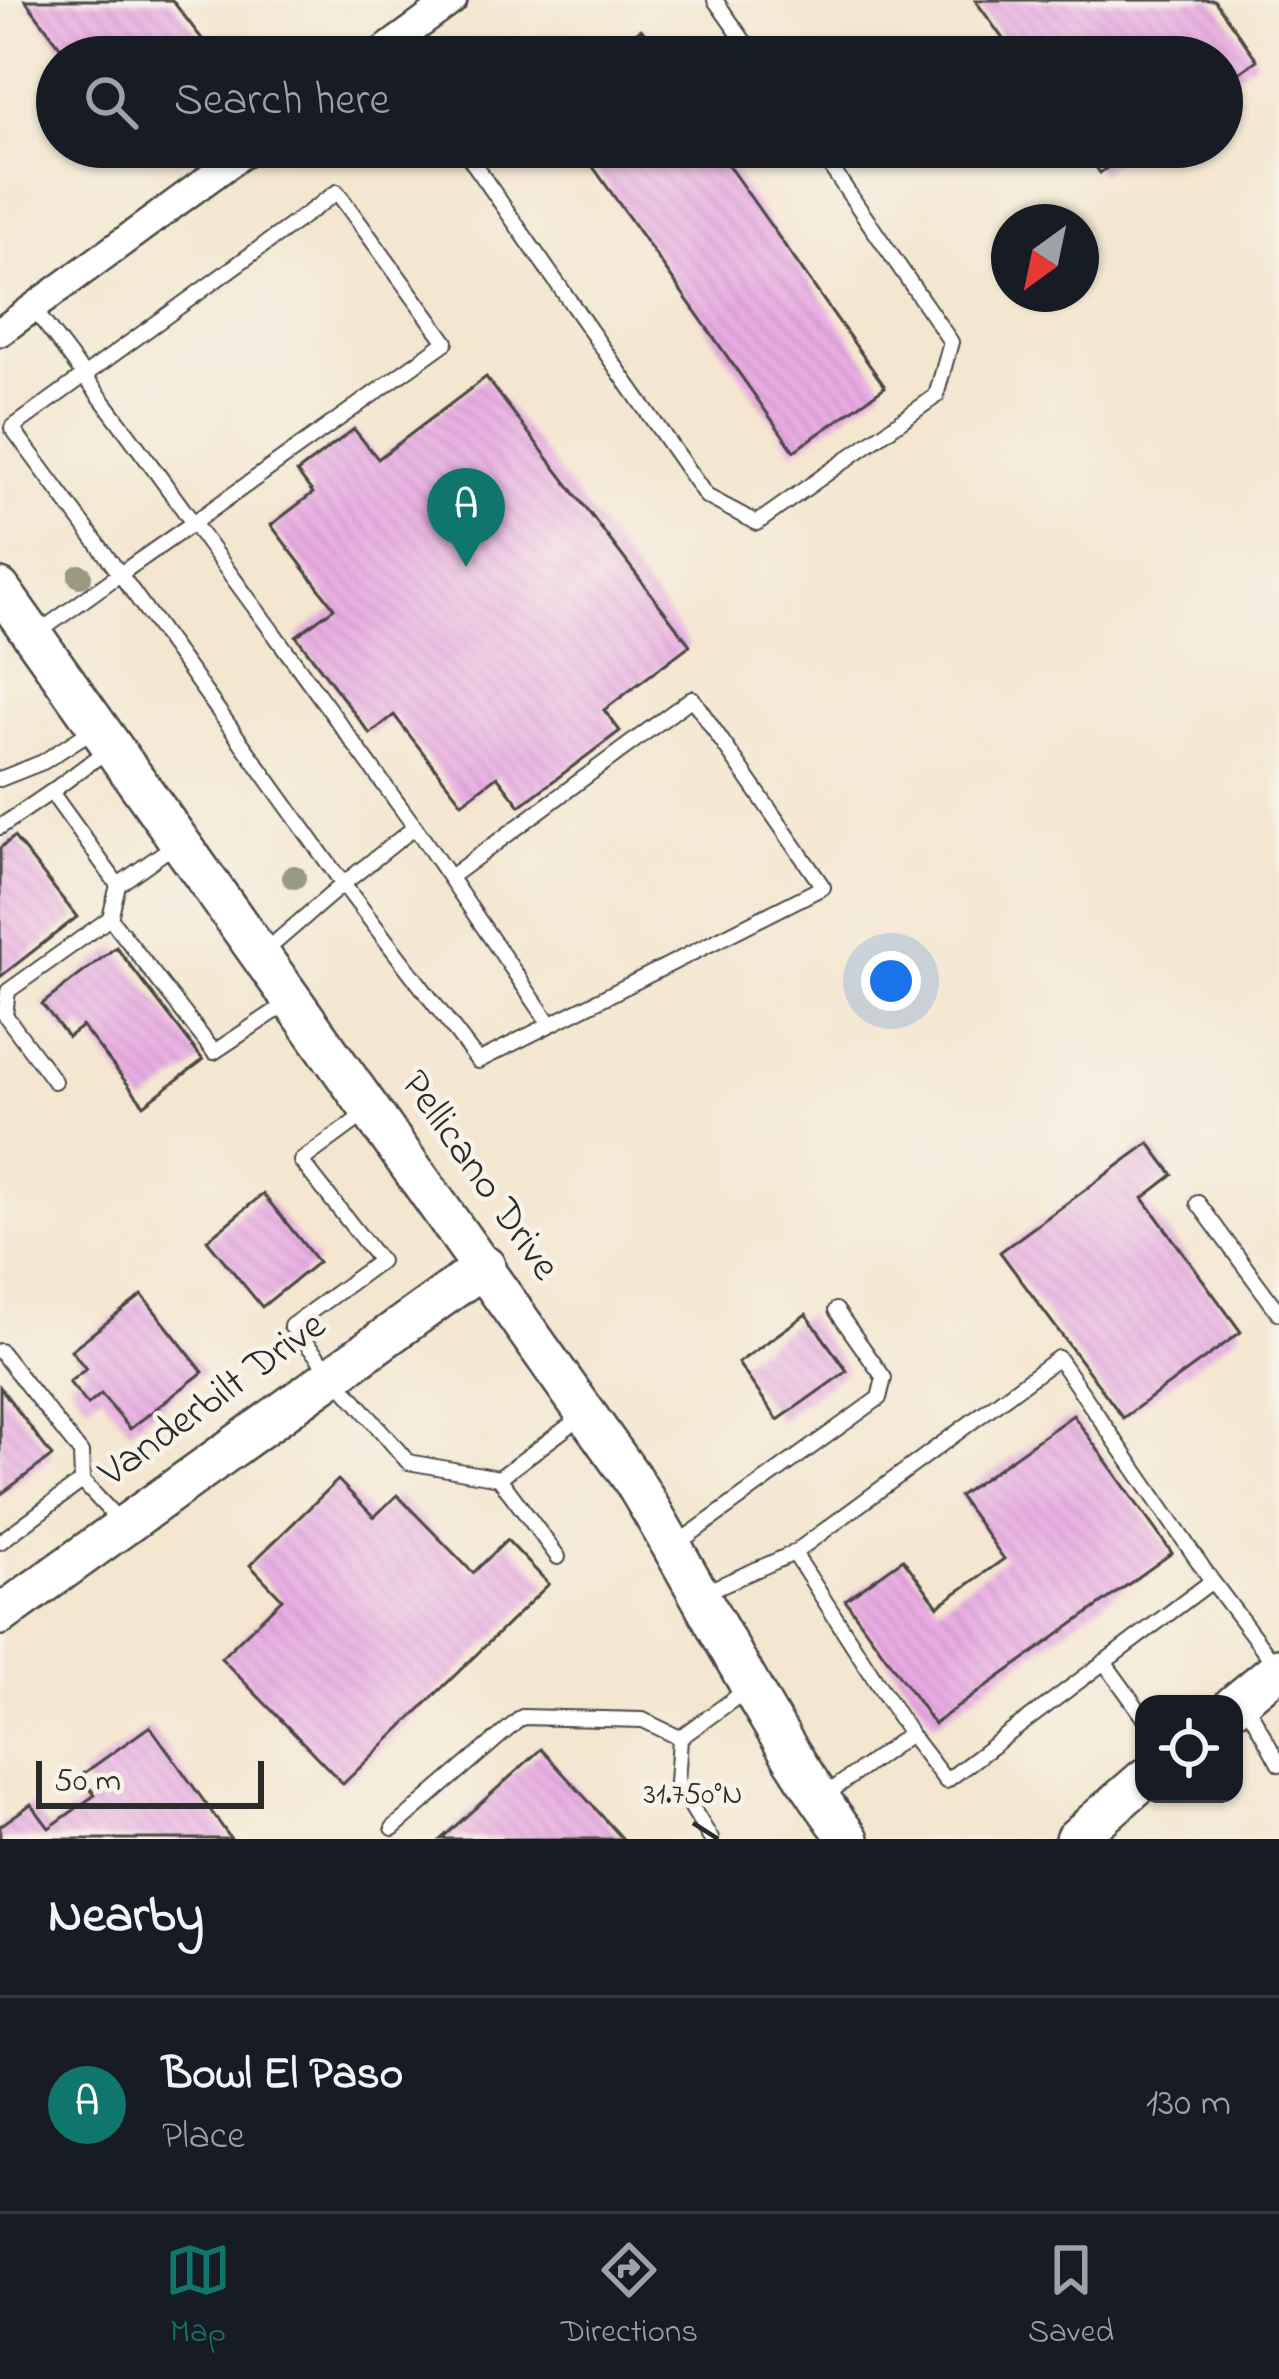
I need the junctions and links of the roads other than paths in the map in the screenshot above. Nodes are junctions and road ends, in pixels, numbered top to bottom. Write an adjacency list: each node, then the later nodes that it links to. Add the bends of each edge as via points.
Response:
1 (453, 0): 3 (street)
2 (715, 0): 4 (lane)
3 (409, 36)
4 (740, 36)
5 (223, 168): 8 (street)
6 (477, 168): 7 (lane, via 706,496 757,523 936,396 951,341)
7 (832, 168)
8 (33, 308): 9 (street); 10 (lane)
9 (0, 332)
10 (83, 374): 11 (lane); 11 (lane, via 337,192 446,342); 12 (lane, via 12,428)
11 (193, 523): 12 (lane); 19 (lane)
12 (119, 574): 14 (lane); 22 (lane)
13 (0, 589): 14 (street, Pellicano Drive)
14 (34, 636): 15 (street, Pellicano Drive)
15 (105, 736): 16 (lane); 17 (lane); 20 (street, Pellicano Drive)
16 (0, 779)
17 (51, 792): 18 (lane); 23 (lane)
18 (0, 827)
19 (415, 827): 21 (lane); 22 (lane)
20 (180, 840): 23 (lane); 25 (street, Pellicano Drive)
21 (450, 877): 27 (lane); 27 (lane, via 692,698 823,887)
22 (343, 884): 25 (lane); 27 (lane, via 478,1061)
23 (118, 886): 24 (lane)
24 (110, 918): 26 (lane, via 214,1052); 28 (lane, via 8,991 5,1015)
25 (262, 954): 26 (street, Pellicano Drive)
26 (293, 999): 29 (street, Pellicano Drive)
27 (550, 1024)
28 (54, 1081)
29 (372, 1108): 31 (street, Pellicano Drive); 35 (lane, via 301,1161 380,1261 291,1326)
30 (1198, 1203): 33 (lane)
31 (485, 1266): 35 (street, Vanderbilt Drive); 36 (street, Pellicano Drive)
32 (836, 1310): 41 (lane, via 884,1378 879,1398)
33 (1279, 1313)
34 (0, 1351): 38 (lane, via 81,1453)
35 (332, 1375): 37 (lane, via 408,1462); 39 (street, Vanderbilt Drive)
36 (586, 1413): 37 (lane); 41 (street, Pellicano Drive)
37 (499, 1478): 43 (lane)
38 (82, 1481): 39 (lane); 40 (lane)
39 (123, 1525): 46 (street, Vanderbilt Drive)
40 (0, 1541)
41 (674, 1546): 45 (street, Pellicano Drive)
42 (794, 1553): 44 (lane, via 1058,1358); 45 (lane); 53 (lane)
43 (558, 1557)
44 (1212, 1581): 47 (lane); 48 (lane)
45 (703, 1593): 49 (street, Pellicano Drive)
46 (0, 1616)
47 (1104, 1662): 51 (lane); 53 (lane, via 946,1781)
48 (1279, 1669): 50 (street)
49 (753, 1685): 54 (lane); 57 (street, Pellicano Drive)
50 (1243, 1697)
51 (1135, 1705)
52 (1243, 1709): 55 (lane)
53 (910, 1733): 57 (lane)
54 (680, 1738): 58 (lane, via 643,1720 522,1717); 59 (lane, via 677,1783)
55 (1279, 1764)
56 (1135, 1787): 61 (street)
57 (820, 1799): 60 (street, Pellicano Drive)
58 (393, 1828)
59 (711, 1839)
60 (849, 1839)
61 (1076, 1839)

